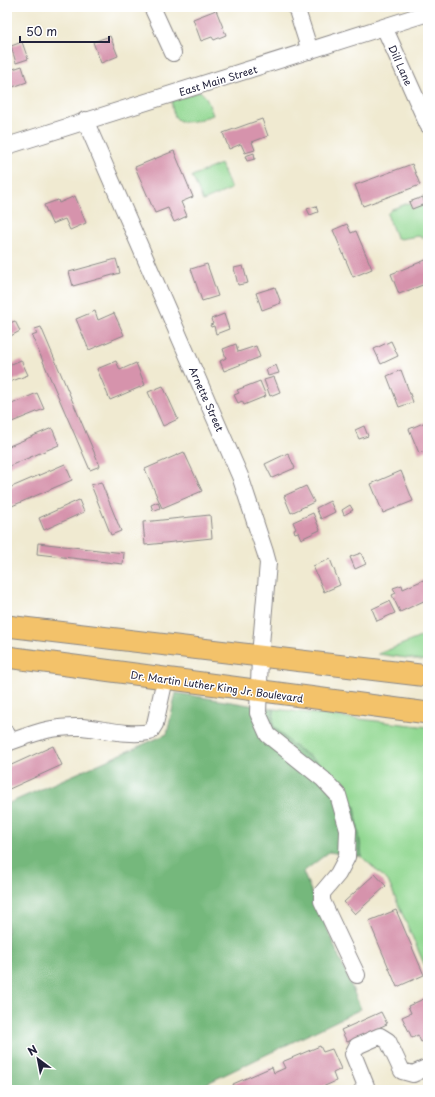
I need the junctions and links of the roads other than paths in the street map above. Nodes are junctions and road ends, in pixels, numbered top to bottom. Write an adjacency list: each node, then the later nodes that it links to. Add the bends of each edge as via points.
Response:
1 (152, 7): 6 (street)
2 (296, 7): 5 (street)
3 (428, 13): 4 (street, East Main Street)
4 (384, 27): 5 (street, East Main Street); 8 (street, Dill Lane)
5 (310, 51): 7 (street, East Main Street)
6 (173, 53)
7 (85, 120): 9 (street, East Main Street); 11 (street, Arnette Street, via 240,476 268,563)
8 (428, 125)
9 (7, 146)
10 (7, 626): 11 (main road)
11 (260, 656): 13 (main road); 15 (street, Arnette Street)
12 (7, 658): 14 (main road, Dr. Martin Luther King Jr. Boulevard)
13 (428, 676)
14 (165, 679): 15 (main road, Dr. Martin Luther King Jr. Boulevard); 17 (street, via 155,724 150,732 137,734 82,727 50,728)
15 (259, 692): 16 (main road, Dr. Martin Luther King Jr. Boulevard); 18 (street, Arnette Street, via 258,713 268,735 323,780 338,796 348,830 347,857 338,874 322,893 322,901)
16 (428, 713)
17 (8, 740)
18 (357, 976)
19 (428, 1067): 20 (street, via 413,1074 402,1071 388,1041 380,1036 357,1046 353,1054 366,1086)
20 (362, 1090)

